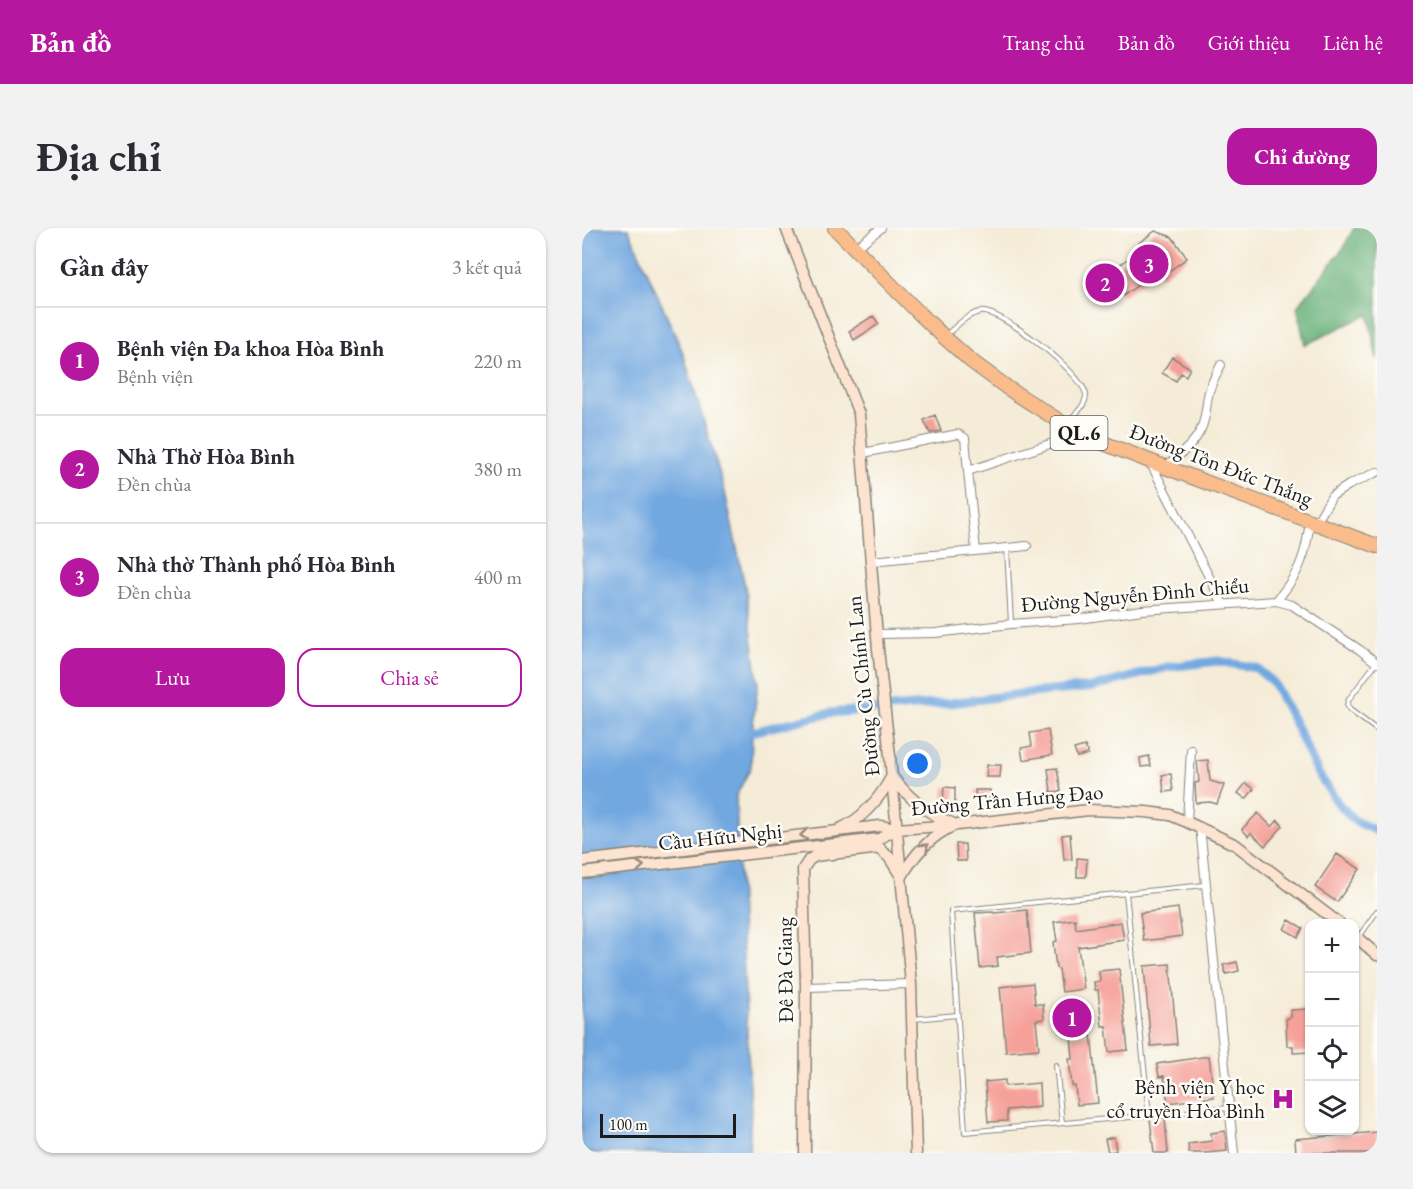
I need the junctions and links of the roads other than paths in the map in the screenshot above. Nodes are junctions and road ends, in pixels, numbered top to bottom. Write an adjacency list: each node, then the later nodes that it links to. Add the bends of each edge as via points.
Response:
1 (786, 228): 9 (main road, Đường Cù Chính Lan, via 859,414)
2 (881, 228): 4 (street)
3 (836, 229): 4 (highway, Đường Tôn Đức Thắng / QL.6)
4 (855, 248): 5 (highway, Đường Tôn Đức Thắng / QL.6)
5 (944, 338): 7 (highway, Đường Tôn Đức Thắng / QL.6, via 971,362); 7 (lane, via 968,317 981,312 991,313 1031,336 1084,387 1083,406)
6 (1221, 364): 11 (street, via 1210,388 1202,427)
7 (1064, 424): 8 (highway, Đường Tôn Đức Thắng / QL.6)
8 (1080, 434): 10 (highway, Đường Tôn Đức Thắng / QL.6); 12 (street)
9 (862, 453): 12 (street, via 958,434 965,438); 19 (main road, Đường Cù Chính Lan)
10 (1149, 461): 11 (highway, Đường Tôn Đức Thắng / QL.6); 21 (street)
11 (1165, 467): 14 (highway, Đường Tôn Đức Thắng / QL.6)
12 (968, 471): 18 (street)
13 (1377, 472): 14 (street, via 1332,496)
14 (1313, 522): 16 (highway, Đường Tôn Đức Thắng / QL.6); 20 (street, via 1297,571)
15 (1027, 546): 17 (street)
16 (1377, 546)
17 (1007, 548): 18 (street); 22 (lane)
18 (976, 551): 19 (street)
19 (871, 561): 23 (main road, Đường Cù Chính Lan)
20 (1276, 601): 21 (street, Đường Nguyễn Đình Chiểu); 24 (street, Đường Nguyễn Đình Chiểu, via 1292,605)
21 (1223, 604): 22 (street, Đường Nguyễn Đình Chiểu)
22 (1011, 624): 23 (street, Đường Nguyễn Đình Chiểu, via 936,633)
23 (877, 634): 27 (main road, Đường Cù Chính Lan)
24 (1377, 663): 25 (lane, via 1347,705)
25 (1377, 730)
26 (1191, 750): 28 (street)
27 (892, 776): 29 (main road, via 921,806); 31 (main road, Đường Cù Chính Lan); 32 (main road, via 864,814)
28 (1187, 822): 29 (main road, Đường Trần Hưng Đạo, via 1154,813 1089,810); 30 (main road, Đường Trần Hưng Đạo)
29 (957, 825): 31 (main road, Đường Trần Hưng Đạo); 37 (main road, one-way to 29, via 927,845)
30 (1200, 827): 38 (street); 41 (main road, Đường Trần Hưng Đạo, via 1236,844)
31 (897, 829): 32 (main road, Cầu Hữu Nghị, via 880,826); 33 (main road, Cầu Hữu Nghị, via 879,839); 37 (main road, Đường Cù Chính Lan)
32 (835, 832): 35 (main road, Cầu Hữu Nghị, one-way to 35)
33 (862, 841): 34 (main road); 36 (main road, Cầu Hữu Nghị, one-way to 33)
34 (880, 848): 37 (main road, via 893,861); 46 (main road, Đê Đà Giang, via 816,856 804,866)
35 (582, 861)
36 (582, 873)
37 (901, 878): 45 (main road, Đường Cù Chính Lan)
38 (1207, 885): 39 (lane); 50 (street)
39 (1126, 893): 47 (lane, via 951,911); 51 (lane)
40 (1377, 912): 42 (lane)
41 (1334, 919)
42 (1359, 933)
43 (1359, 939): 44 (main road)
44 (1377, 955)
45 (911, 984): 46 (street); 48 (main road, Đường Cù Chính Lan)
46 (806, 987): 53 (main road, Đê Đà Giang)
47 (957, 1015): 48 (lane); 52 (lane, via 965,1132)
48 (912, 1019): 54 (main road, Đường Cù Chính Lan)
49 (1056, 1065): 52 (lane)
50 (1230, 1108): 51 (lane); 55 (street)
51 (1149, 1115): 52 (lane)
52 (1062, 1123)
53 (805, 1153)
54 (916, 1153)
55 (1234, 1153)

